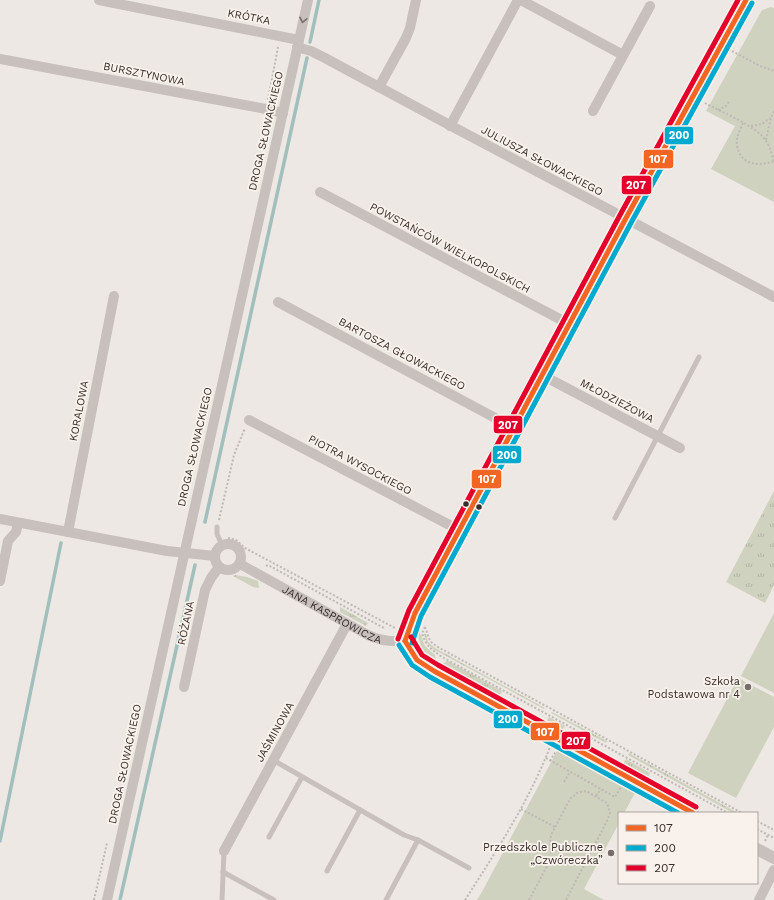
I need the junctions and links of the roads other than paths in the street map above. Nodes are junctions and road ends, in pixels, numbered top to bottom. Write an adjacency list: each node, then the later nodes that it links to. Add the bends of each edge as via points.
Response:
1 (99, 0): 7 (street, KRÓTKA, via 280,36)
2 (308, 0): 7 (street, DROGA SŁOWACKIEGO, one-way to 7)
3 (416, 0): 10 (street, via 406,38)
4 (519, 0): 8 (street); 13 (street)
5 (746, 0): 15 (street)
6 (650, 6): 8 (street)
7 (298, 44): 10 (street, JULIUSZA SŁOWACKIEGO); 12 (street, DROGA SŁOWACKIEGO)
8 (623, 55): 11 (street)
9 (0, 59): 12 (street, BURSZTYNOWA)
10 (379, 87): 13 (street, JULIUSZA SŁOWACKIEGO)
11 (593, 111)
12 (283, 113): 33 (street, DROGA SŁOWACKIEGO)
13 (450, 126): 15 (street, JULIUSZA SŁOWACKIEGO)
14 (320, 192): 19 (street, POWSTAŃCÓW WIELKOPOLSKICH)
15 (626, 218): 17 (street, JULIUSZA SŁOWACKIEGO); 19 (street)
16 (114, 296): 31 (street, KORALOWA)
17 (774, 297)
18 (278, 302): 23 (street, BARTOSZA GŁOWACKIEGO)
19 (569, 324): 21 (street)
20 (699, 357): 24 (lane)
21 (542, 374): 23 (street); 24 (street, MŁODZIEŻOWA)
22 (249, 420): 30 (street, PIOTRA WYSOCKIEGO)
23 (514, 428): 30 (street)
24 (658, 436): 25 (street, MŁODZIEŻOWA); 26 (lane)
25 (680, 448)
26 (615, 518)
27 (0, 519): 28 (street)
28 (18, 522): 31 (street); 37 (street, via 16,532 8,541)
29 (217, 527): 32 (lane)
30 (460, 530): 39 (street, via 415,613)
31 (68, 532): 33 (street)
32 (221, 543): 34 (street); 35 (street, via 233,544 239,549)
33 (184, 552): 34 (street); 54 (street, DROGA SŁOWACKIEGO)
34 (215, 556): 36 (street)
35 (243, 566): 36 (street, via 230,571); 38 (street, JANA KASPROWICZA)
36 (219, 567): 40 (street, RÓŻANA, via 206,590)
37 (0, 581)
38 (347, 624): 39 (street, JANA KASPROWICZA, via 378,640); 41 (street, JAŚMINOWA)
39 (405, 641): 44 (street, via 417,660)
40 (184, 686)
41 (273, 760): 42 (lane); 48 (street, JAŚMINOWA)
42 (302, 777): 43 (lane); 45 (lane)
43 (360, 810): 46 (lane); 52 (lane)
44 (690, 812)
45 (269, 837)
46 (418, 840): 50 (lane); 57 (lane)
47 (758, 849): 49 (street)
48 (224, 851): 53 (lane)
49 (774, 858)
50 (469, 868)
51 (774, 870): 58 (street)
52 (327, 871)
53 (223, 872): 55 (lane); 56 (lane)
54 (107, 900)
55 (222, 900)
56 (274, 900)
57 (386, 900)
58 (759, 900)

